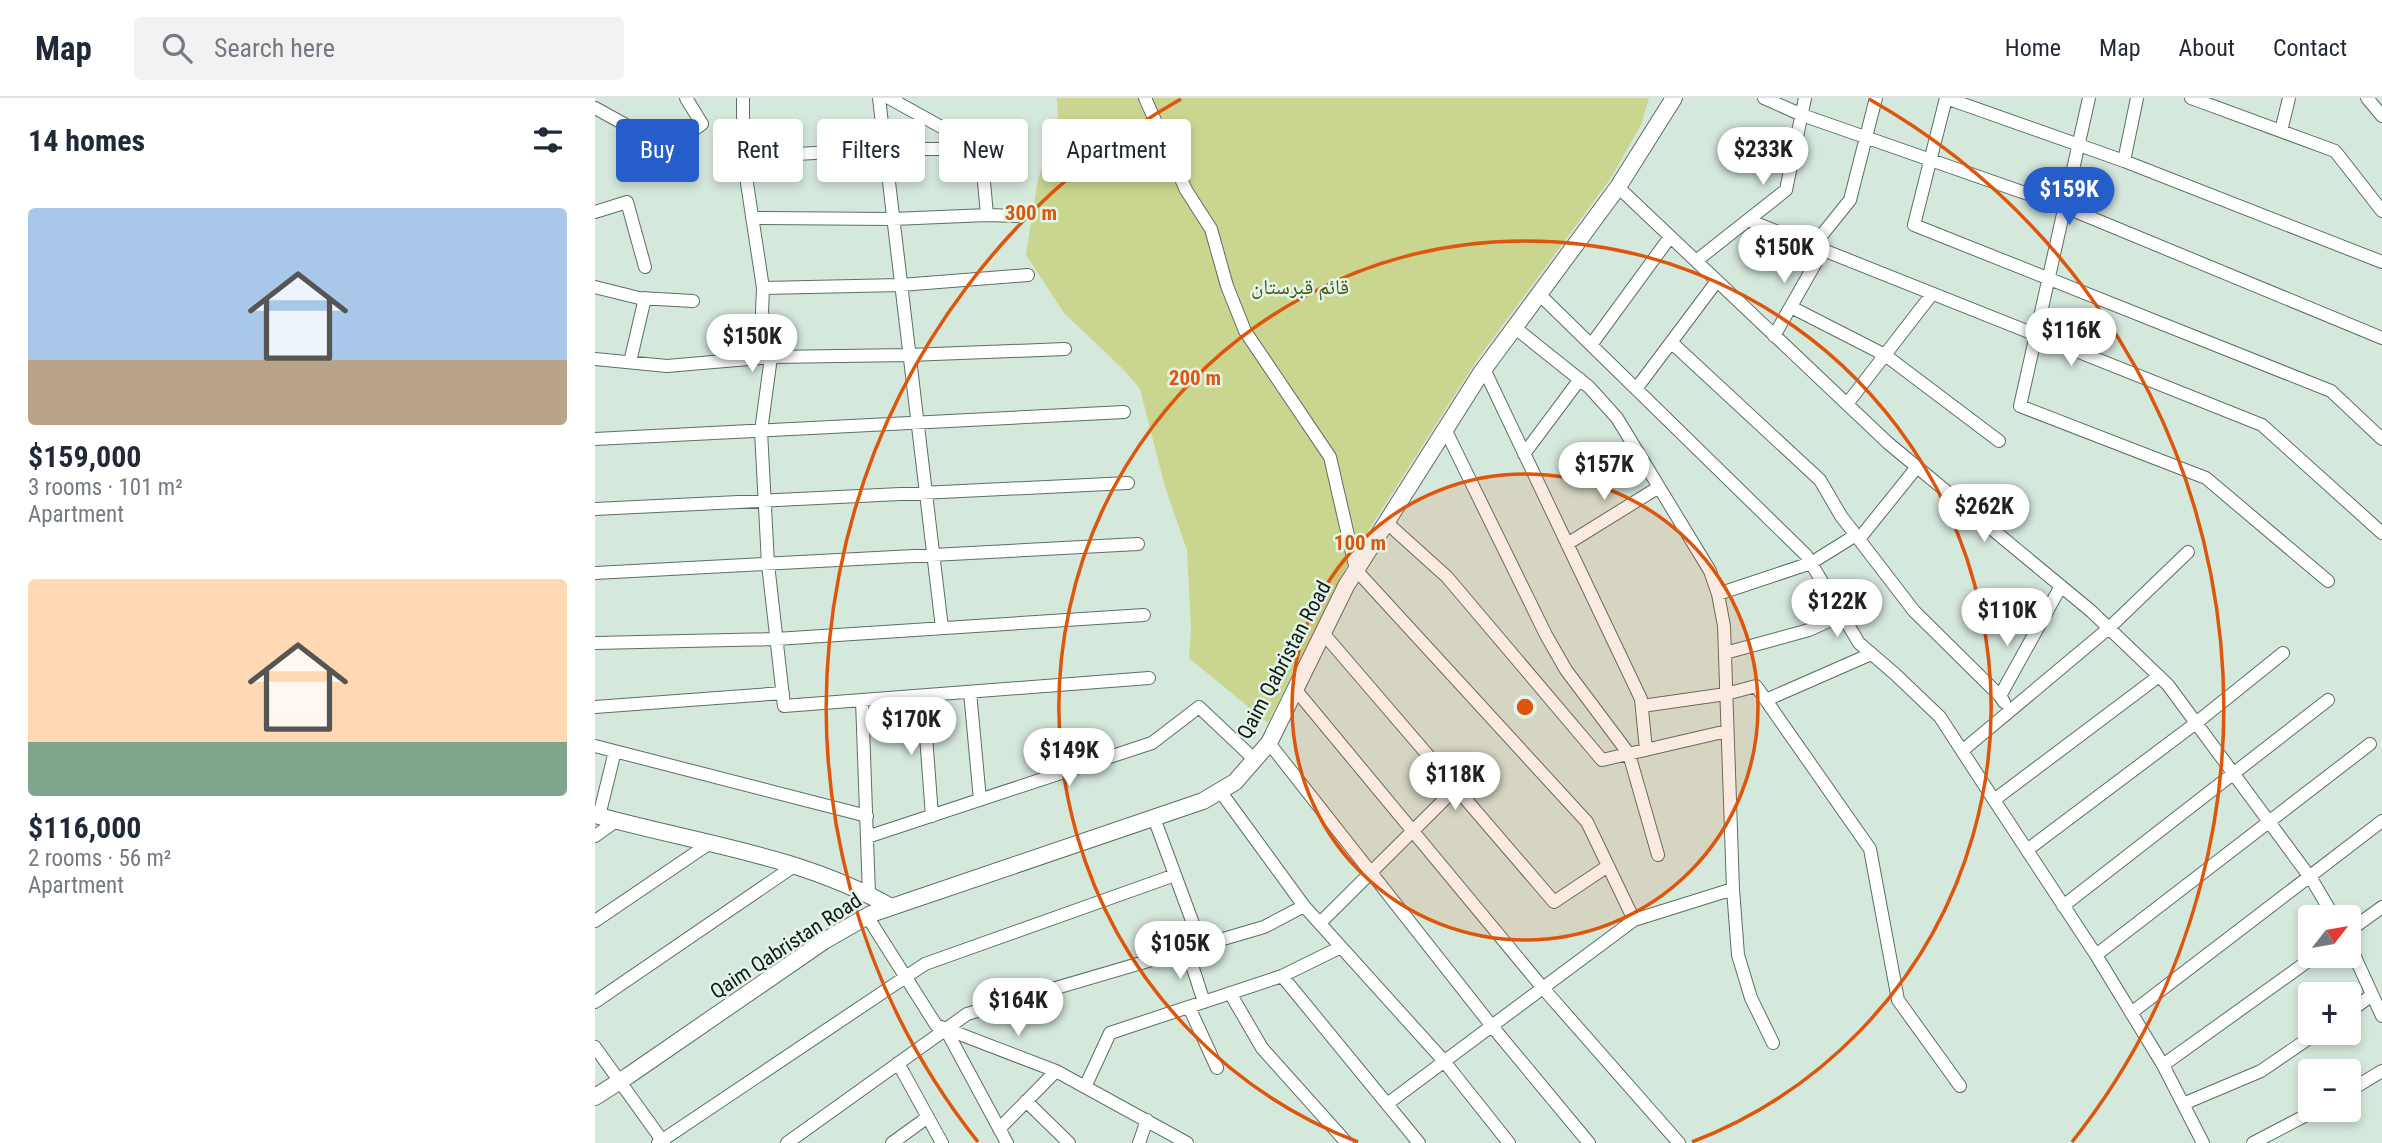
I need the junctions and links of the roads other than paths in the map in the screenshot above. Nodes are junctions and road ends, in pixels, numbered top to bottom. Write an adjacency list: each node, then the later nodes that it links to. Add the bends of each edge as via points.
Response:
1 (686, 98): 17 (street, via 702,124 672,145 653,141)
2 (743, 98): 20 (street)
3 (879, 98): 21 (street)
4 (889, 98): 22 (street)
5 (1145, 98): 95 (street, via 1185,190 1211,229 1245,331 1331,457)
6 (1674, 98): 31 (street, Qaim Qabristan Road)
7 (1764, 98): 18 (street)
8 (1805, 98): 18 (street)
9 (1876, 98): 24 (street)
10 (1946, 98): 25 (street); 26 (street)
11 (2089, 98): 25 (street)
12 (2137, 98): 27 (street)
13 (2192, 98): 16 (street)
14 (2289, 98): 23 (street)
15 (2367, 98): 19 (street)
16 (2212, 102): 23 (street)
17 (595, 108)
18 (1802, 115): 24 (street); 39 (street, via 1786,190)
19 (2382, 116)
20 (743, 119)
21 (881, 119)
22 (939, 126)
23 (2281, 131): 34 (street, via 2335,151)
24 (1867, 138): 26 (street); 41 (street, via 1850,200)
25 (2078, 145): 27 (street); 32 (street)
26 (1930, 160): 32 (street); 46 (street, via 1914,225)
27 (2124, 161): 43 (street)
28 (747, 182): 37 (street)
29 (889, 182): 38 (street)
30 (984, 182): 35 (street)
31 (1618, 187): 40 (street); 51 (street, Qaim Qabristan Road)
32 (2064, 207): 46 (street); 59 (street)
33 (595, 211): 44 (street, via 627,202)
34 (2382, 211)
35 (987, 215): 36 (street); 38 (street)
36 (1021, 216)
37 (752, 218): 38 (street); 50 (street)
38 (893, 219): 48 (street)
39 (1748, 220): 41 (street); 42 (street)
40 (1670, 237): 42 (street); 61 (street)
41 (1818, 248): 52 (street); 55 (street)
42 (1696, 261): 47 (street)
43 (2382, 262)
44 (645, 267)
45 (1028, 275): 48 (street)
46 (2048, 279): 58 (street); 77 (street, via 2331,391)
47 (1717, 281): 57 (street); 60 (street)
48 (901, 285): 50 (street); 63 (street)
49 (595, 286): 53 (street)
50 (763, 288): 65 (street, via 762,312)
51 (1539, 294): 56 (street, Qaim Qabristan Road); 61 (street)
52 (1932, 294): 58 (street); 64 (street)
53 (645, 298): 54 (street); 67 (street)
54 (693, 301)
55 (1791, 307): 57 (street); 64 (street)
56 (1514, 327): 68 (street, Qaim Qabristan Road); 69 (street)
57 (1774, 335): 71 (street)
58 (2036, 336): 87 (street, via 2262,425); 97 (street, via 2020,406 2206,478)
59 (2382, 338)
60 (1671, 342): 70 (street); 88 (street, via 1820,480)
61 (1591, 345): 70 (street)
62 (1065, 349): 63 (street)
63 (909, 355): 65 (street); 73 (street)
64 (1885, 355): 71 (street); 78 (street)
65 (771, 357): 67 (street, via 667,366); 75 (street)
66 (595, 359): 67 (street)
67 (630, 362)
68 (1484, 369): 74 (street, Qaim Qabristan Road); 79 (street)
69 (1580, 379): 79 (street); 82 (street, via 1616,418)
70 (1636, 389): 93 (street)
71 (1847, 404): 80 (street)
72 (1124, 412): 73 (street)
73 (917, 423): 75 (street); 83 (street)
74 (1445, 429): 86 (street, Qaim Qabristan Road); 132 (street, via 1546,635 1566,670)
75 (761, 431): 76 (street); 84 (street)
76 (595, 439)
77 (2382, 439)
78 (1999, 441)
79 (1524, 454): 90 (street)
80 (1917, 467): 88 (street); 98 (street)
81 (1128, 484): 83 (street)
82 (1659, 488): 90 (street); 99 (street, via 1710,571)
83 (925, 493): 84 (street); 92 (street)
84 (765, 501): 85 (street); 94 (street)
85 (595, 509)
86 (1386, 522): 95 (street, Qaim Qabristan Road); 132 (street, via 1447,577 1602,760)
87 (2382, 533)
88 (1857, 537): 93 (street); 117 (street, via 1914,611)
89 (1138, 544): 92 (street)
90 (1567, 544): 121 (street)
91 (2188, 552): 103 (street)
92 (933, 555): 94 (street); 102 (street)
93 (1811, 563): 99 (street); 101 (street)
94 (768, 564): 96 (street); 105 (street)
95 (1356, 570): 104 (street, Qaim Qabristan Road); 153 (street, via 1587,822)
96 (595, 573)
97 (2328, 582)
98 (2061, 586): 103 (street); 117 (street)
99 (1718, 594): 107 (street)
100 (1144, 615): 102 (street)
101 (1842, 615): 107 (street, via 1809,630); 109 (street)
102 (941, 628): 105 (street)
103 (2109, 628): 110 (street); 123 (street)
104 (1323, 633): 112 (street, Qaim Qabristan Road); 135 (street)
105 (776, 639): 106 (street); 114 (street)
106 (595, 643)
107 (1725, 653): 115 (street)
108 (2283, 653): 124 (street)
109 (1871, 654): 119 (street); 131 (street, via 1927,703)
110 (2159, 676): 124 (street); 138 (street)
111 (1149, 678): 113 (street)
112 (1295, 690): 126 (street, Qaim Qabristan Road); 146 (street)
113 (970, 692): 116 (street); 137 (street)
114 (783, 693): 118 (street, via 784,706); 122 (street)
115 (1726, 694): 119 (street, via 1756,687); 121 (street); 125 (street)
116 (923, 696): 118 (street); 141 (street)
117 (2000, 696): 123 (street)
118 (862, 700): 140 (street)
119 (1766, 700): 199 (street, via 1870,849 1898,1000)
120 (2328, 701): 134 (street)
121 (1642, 706): 129 (street)
122 (595, 707)
123 (2010, 711): 131 (street)
124 (2196, 723): 134 (street); 150 (street)
125 (1727, 731): 129 (street); 157 (street)
126 (1269, 743): 133 (street, Qaim Qabristan Road); 154 (street)
127 (2370, 744): 145 (street)
128 (595, 746): 130 (street)
129 (1646, 750): 132 (street)
130 (615, 751): 139 (street); 140 (street)
131 (1962, 751): 138 (street)
132 (1629, 754): 151 (street)
133 (1255, 760): 136 (street, Qaim Qabristan Road); 137 (street, via 1199,707 1152,743)
134 (2234, 774): 145 (street); 161 (street)
135 (1456, 788): 146 (street); 153 (street, via 1554,902)
136 (1220, 792): 142 (street, Qaim Qabristan Road); 160 (street)
137 (980, 800): 141 (street)
138 (1994, 800): 150 (street)
139 (597, 816): 143 (street)
140 (867, 816): 148 (street)
141 (932, 816): 148 (street)
142 (1154, 818): 155 (street); 162 (street, Qaim Qabristan Road)
143 (616, 821): 147 (street); 149 (street)
144 (2382, 821): 156 (street)
145 (2269, 822): 156 (street); 172 (street)
146 (1412, 831): 154 (street); 177 (street)
147 (595, 836)
148 (867, 837): 158 (street)
149 (710, 843): 152 (street); 166 (street)
150 (2027, 850): 161 (street)
151 (1658, 855)
152 (795, 866): 158 (street); 180 (street)
153 (1608, 866): 165 (street)
154 (1371, 872): 168 (street); 186 (street)
155 (1175, 875): 169 (street); 175 (street, via 926,964)
156 (2309, 877): 159 (street); 184 (street)
157 (1733, 889): 165 (street); 188 (street, via 1738,955 1751,998)
158 (869, 895): 162 (street)
159 (2326, 905)
160 (1304, 906): 168 (street); 169 (street, via 1264,927)
161 (2063, 906): 172 (street)
162 (891, 907): 164 (street, Qaim Qabristan Road)
163 (2382, 907): 167 (street)
164 (867, 916): 175 (street); 197 (street, Qaim Qabristan Road)
165 (1634, 920): 177 (street)
166 (595, 921)
167 (2361, 922)
168 (1320, 923): 170 (street)
169 (1201, 945): 171 (street)
170 (1341, 947): 176 (street); 191 (street)
171 (1187, 950): 181 (street); 187 (street, via 967,1014)
172 (2096, 955): 184 (street)
173 (2298, 968): 193 (street)
174 (2360, 968): 179 (street)
175 (905, 976): 187 (street, via 936,1025); 209 (street)
176 (1282, 976): 178 (street); 203 (street)
177 (1542, 988): 186 (street); 221 (street)
178 (1230, 993): 181 (street); 217 (street, via 1262,1048)
179 (2372, 995): 182 (street); 185 (street)
180 (595, 1002)
181 (1204, 1002): 183 (street)
182 (2361, 1003)
183 (1189, 1007): 194 (street); 200 (street, via 1110,1033)
184 (2131, 1013): 193 (street)
185 (2382, 1016)
186 (1491, 1025): 191 (street); 220 (street)
187 (946, 1028): 192 (street); 195 (street); 208 (street)
188 (1773, 1042)
189 (2299, 1045): 204 (street, via 2261,1071)
190 (595, 1047): 197 (street)
191 (1443, 1060): 203 (street); 219 (street)
192 (898, 1063): 205 (street); 210 (street)
193 (2163, 1065): 204 (street)
194 (1217, 1068)
195 (1056, 1071): 200 (street); 202 (street)
196 (2382, 1071): 198 (street)
197 (619, 1082): 201 (street, Qaim Qabristan Road); 209 (street)
198 (2361, 1084)
199 (1960, 1086)
200 (1085, 1087): 207 (street)
201 (595, 1097)
202 (1025, 1101): 208 (street); 214 (street)
203 (1387, 1104): 218 (street)
204 (2183, 1104): 222 (street)
205 (928, 1117): 211 (street); 212 (street)
206 (2298, 1119): 223 (street)
207 (1147, 1121): 215 (street); 216 (street)
208 (999, 1129): 213 (street)
209 (662, 1142)
210 (787, 1143)
211 (892, 1143)
212 (942, 1143)
213 (1007, 1143)
214 (1069, 1143)
215 (1139, 1143)
216 (1187, 1143)
217 (1347, 1143)
218 (1419, 1143)
219 (1509, 1143)
220 (1589, 1143)
221 (1679, 1143)
222 (2203, 1143)
223 (2253, 1143)

